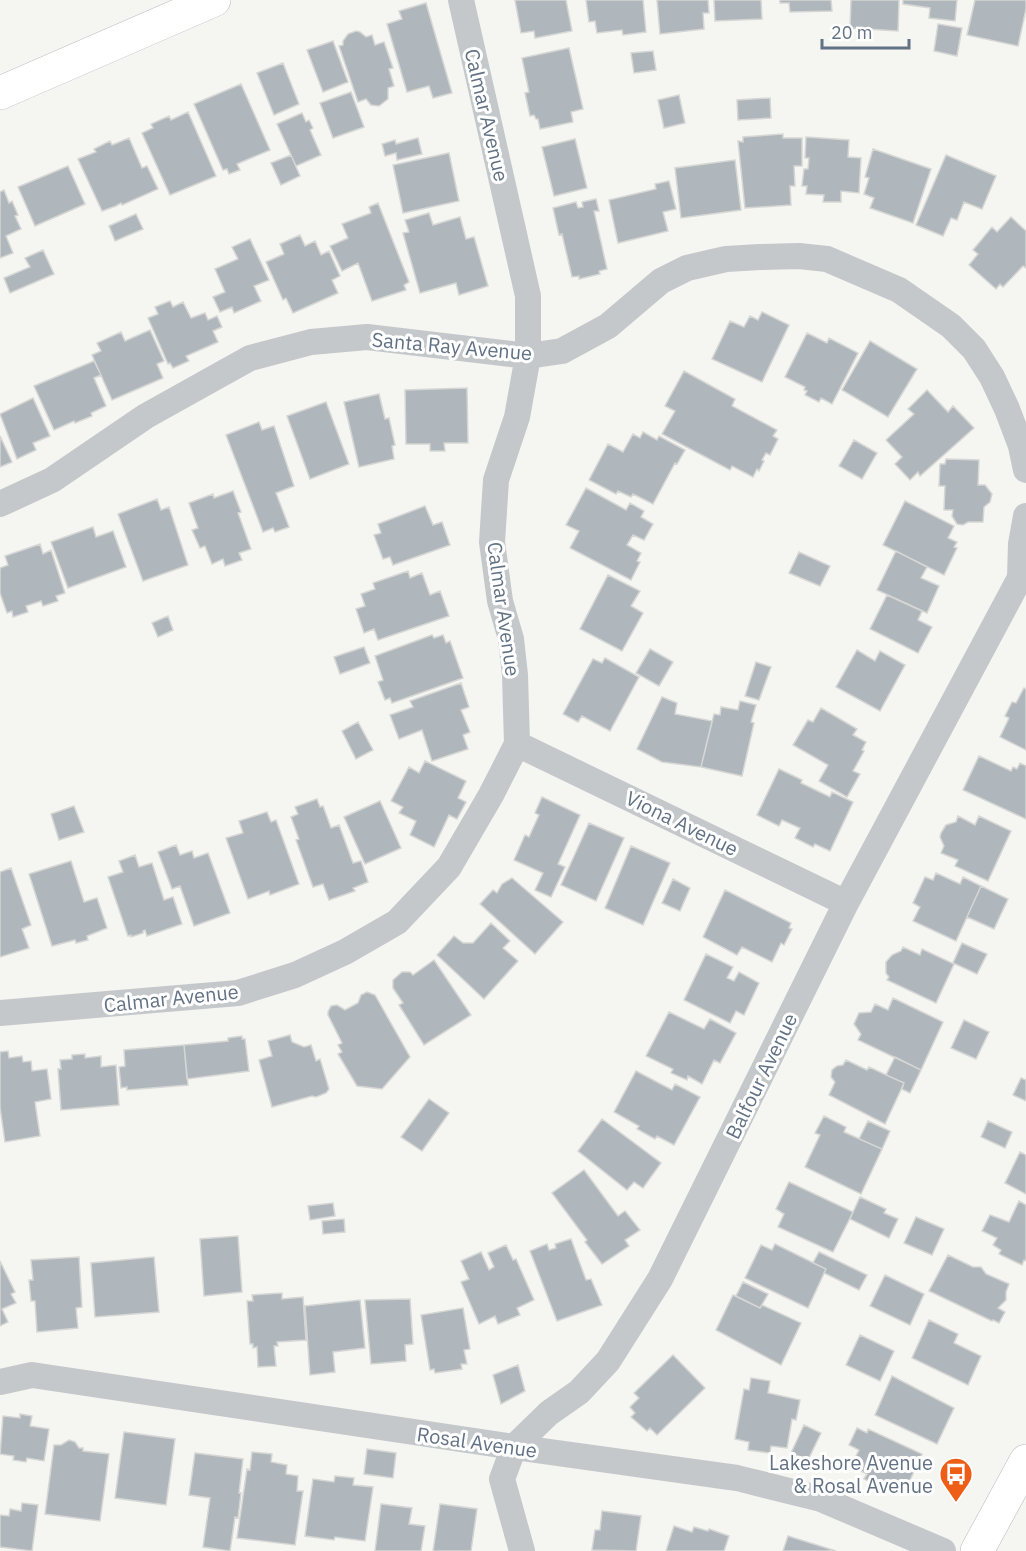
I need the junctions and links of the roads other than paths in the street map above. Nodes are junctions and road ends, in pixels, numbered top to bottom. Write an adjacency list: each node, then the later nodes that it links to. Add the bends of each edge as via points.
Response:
1 (214, 0): 3 (street)
2 (461, 0): 4 (street, Calmar Avenue, via 528,296)
3 (0, 93)
4 (528, 356): 5 (street, Santa Ray Avenue, via 562,351 585,340 608,326 661,281 687,267 760,257 827,259 899,291 951,326 974,349 1007,409); 6 (street, Santa Ray Avenue, via 368,337 311,342 250,358 146,416 52,480); 9 (street, Calmar Avenue, via 517,417 496,480 492,542 515,675)
5 (1026, 470)
6 (0, 504)
7 (1026, 516): 8 (street, via 1021,544)
8 (1023, 580): 10 (street, Balfour Avenue)
9 (517, 744): 10 (street, Viona Avenue); 11 (street, Calmar Avenue, via 449,867 397,922 345,952 295,975 238,993)
10 (846, 903): 13 (street, Balfour Avenue, via 660,1279 608,1361 579,1392 549,1413)
11 (0, 1013)
12 (0, 1382): 13 (street, Rosal Avenue, via 32,1375)
13 (514, 1447): 15 (street, Balfour Avenue, via 501,1479); 16 (street, Rosal Avenue, via 737,1478 821,1500)
14 (1026, 1461): 17 (street)
15 (522, 1551)
16 (943, 1551)
17 (977, 1551)

